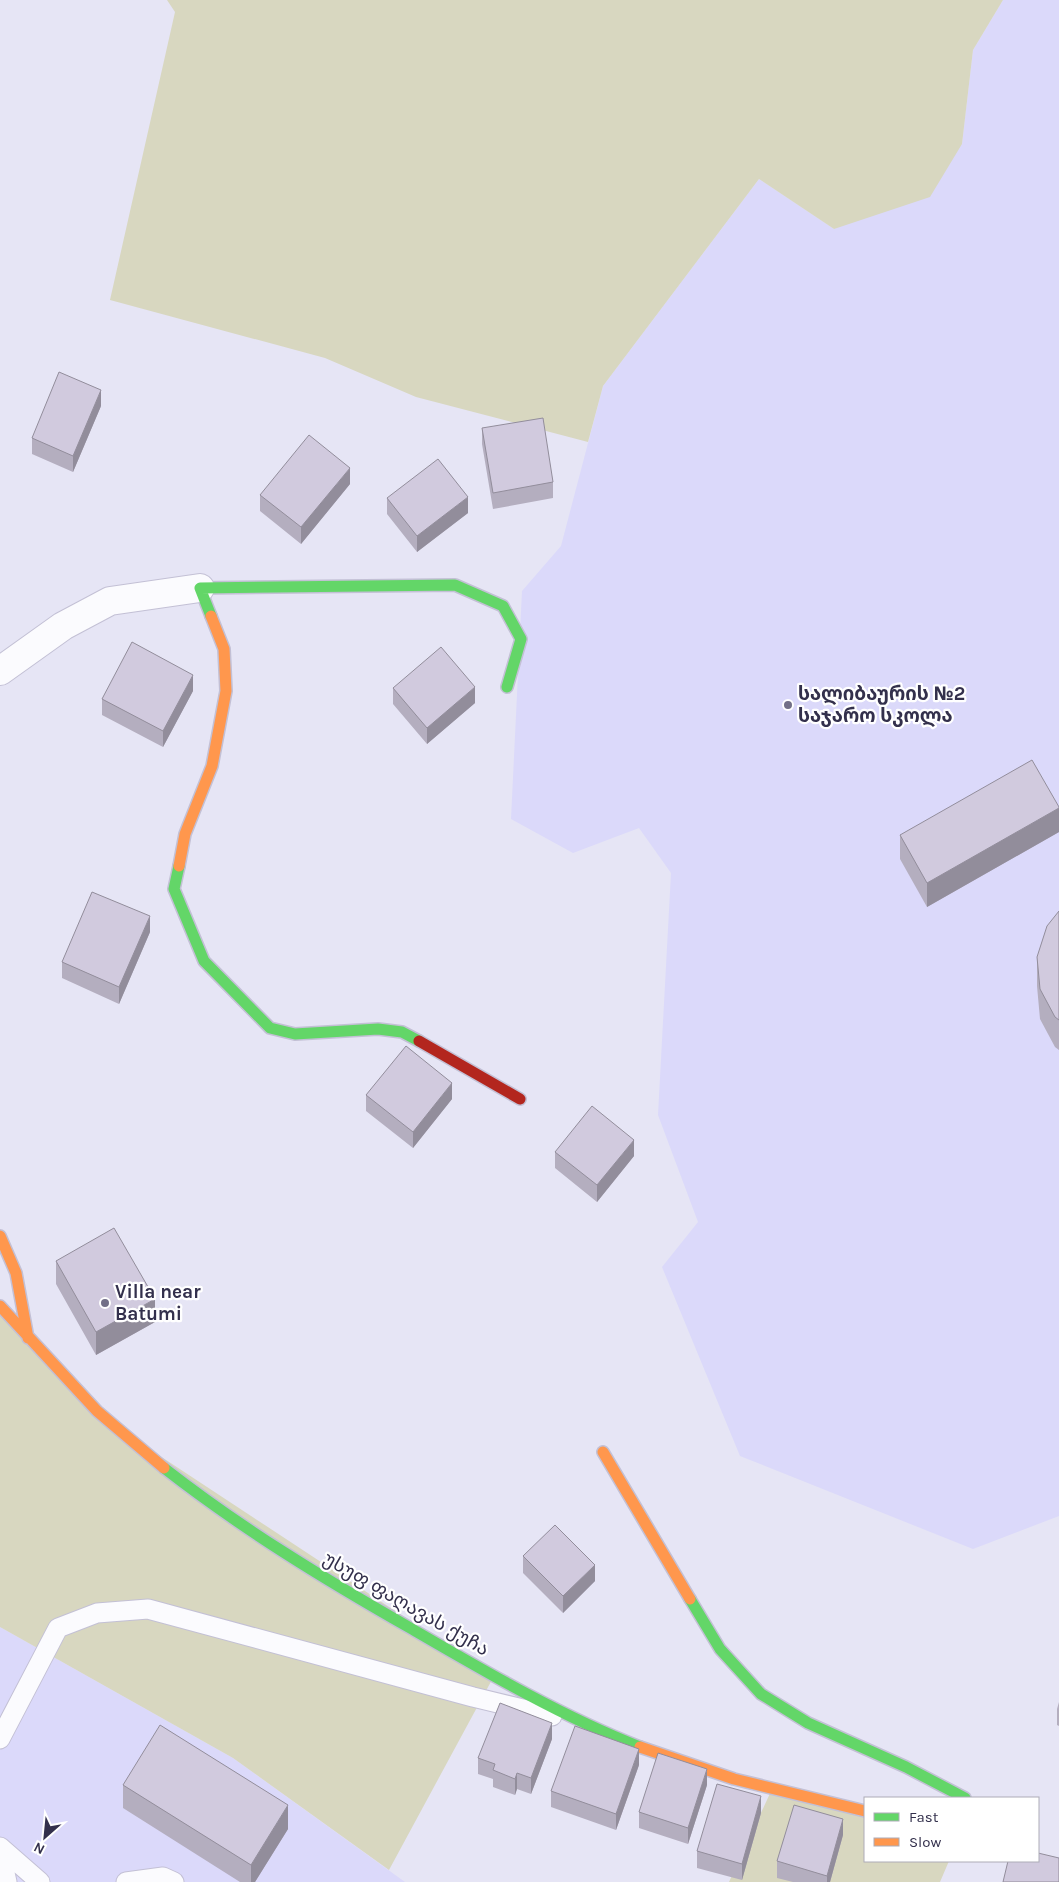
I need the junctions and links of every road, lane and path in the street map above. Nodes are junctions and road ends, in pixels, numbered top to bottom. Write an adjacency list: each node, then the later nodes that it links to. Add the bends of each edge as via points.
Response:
1 (200, 588): 2 (street, via 110,601 63,626); 3 (street, via 455,586 503,606 521,639); 4 (street, via 224,649 226,691 212,766 185,834 174,889 204,961 270,1028 295,1034 378,1028 402,1032)
2 (0, 671)
3 (507, 687)
4 (520, 1099)
5 (0, 1236): 7 (street, via 19,1281)
6 (0, 1306): 7 (street, უსუფ ფაღავას ქუჩა)
7 (28, 1339): 9 (street, უსუფ ფაღავას ქუჩა, via 113,1426 215,1506 271,1544 446,1649)
8 (603, 1452): 11 (street, via 720,1649 761,1694 808,1724 906,1767)
9 (593, 1725): 10 (lane, via 464,1695 148,1608 97,1613 58,1628); 12 (street, უსუფ ფაღავას ქუჩა, via 712,1773)
10 (0, 1739)
11 (963, 1797)
12 (864, 1811)
13 (0, 1849): 14 (lane); 15 (lane)
14 (8, 1882)
15 (40, 1882)
16 (126, 1882): 17 (lane, via 163,1877)
17 (174, 1882)

